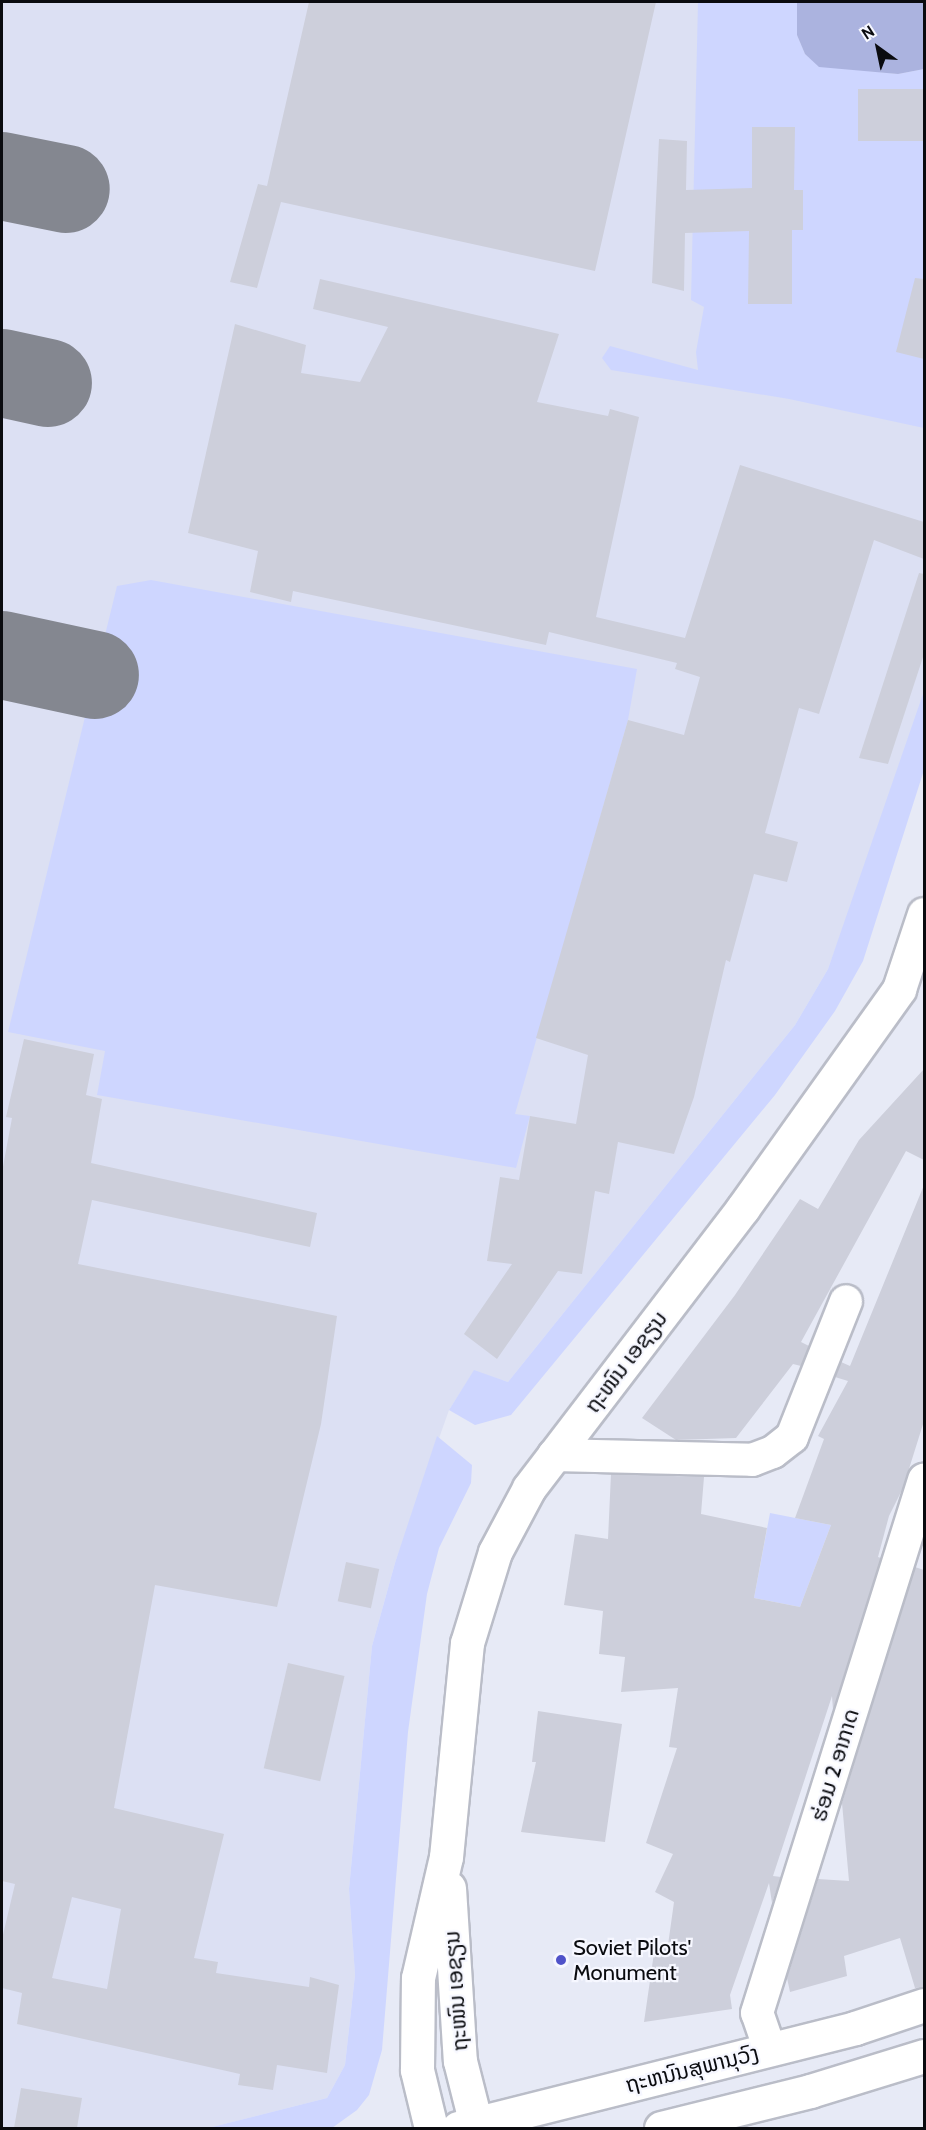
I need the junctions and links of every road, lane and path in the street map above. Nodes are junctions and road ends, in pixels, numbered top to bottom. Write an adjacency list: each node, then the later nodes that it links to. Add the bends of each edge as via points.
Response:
1 (924, 914): 3 (main road, ຖະໜົນ ເອຊຽນ, via 899,989 743,1209)
2 (846, 1301): 3 (street, via 792,1437 773,1452 752,1460)
3 (554, 1455): 5 (main road, ຖະໜົນ ເອຊຽນ, via 529,1488 495,1552 467,1643)
4 (924, 1480): 7 (street, ຮ່ອມ 2 ອາກາດ, via 757,2013)
5 (446, 1857): 9 (main road, ຖະໜົນ ເອຊຽນ, via 460,2061); 10 (main road, ຖະໜົນ ເອຊຽນ, via 418,1978 417,2070)
6 (924, 2005): 7 (main road, ຖະຫນົນສຸພານຸວົງ)
7 (770, 2050): 9 (main road, ຖະຫນົນສຸພານຸວົງ)
8 (924, 2056): 11 (main road, via 810,2091)
9 (471, 2127)
10 (431, 2128)
11 (661, 2128)

